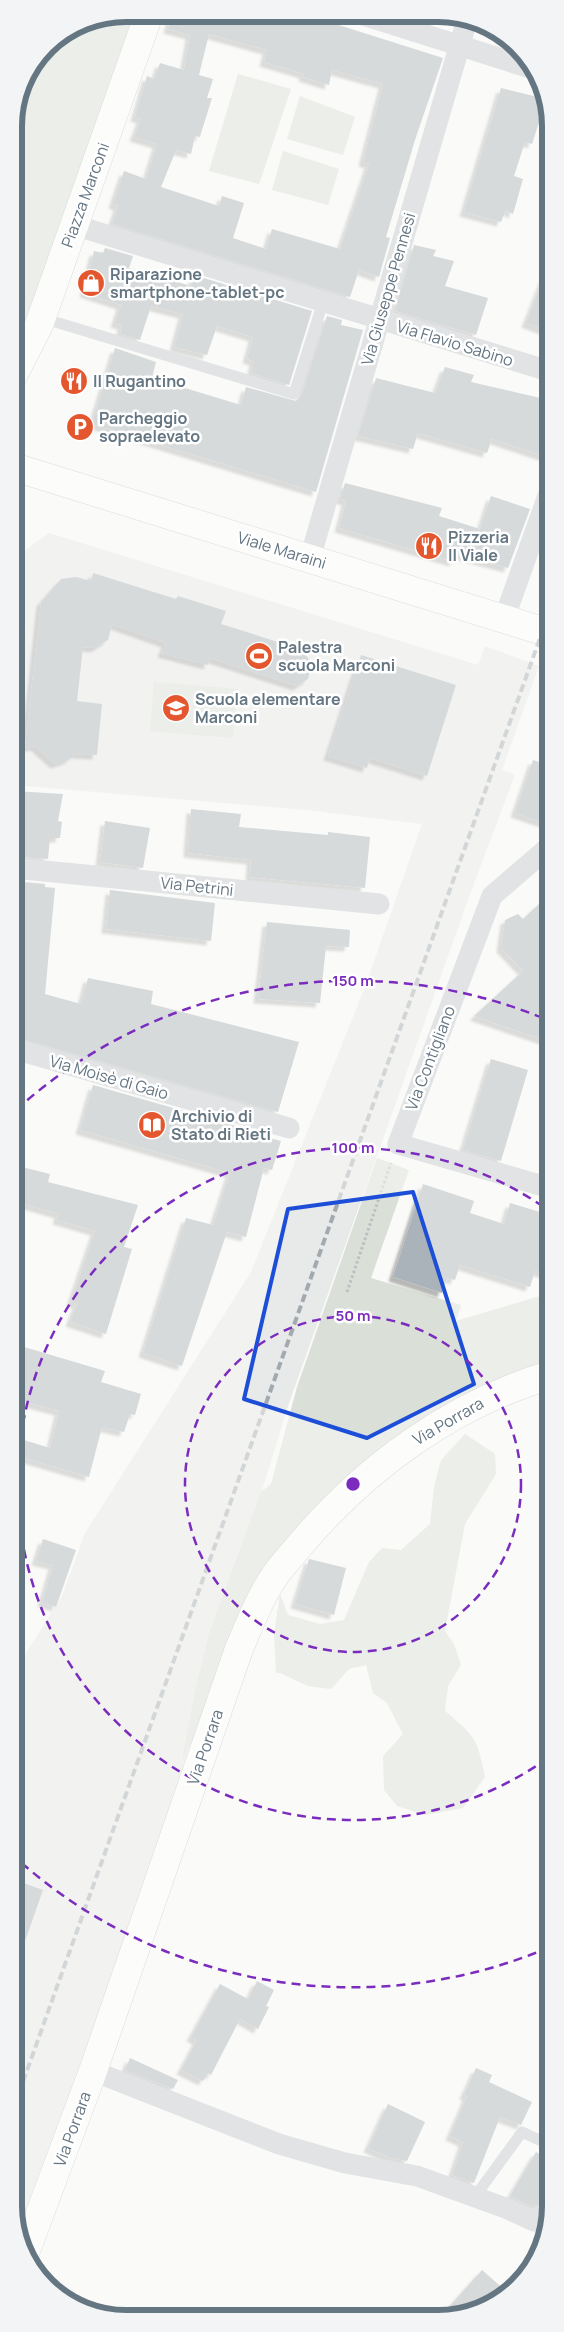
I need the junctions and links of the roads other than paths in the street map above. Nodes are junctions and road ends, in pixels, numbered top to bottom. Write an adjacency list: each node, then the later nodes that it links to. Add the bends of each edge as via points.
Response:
1 (145, 22): 6 (street, Piazza Marconi)
2 (384, 22): 4 (street)
3 (465, 26): 4 (street, Via Giuseppe Pennesi)
4 (459, 46): 5 (street); 9 (street, Via Giuseppe Pennesi)
5 (522, 65)
6 (74, 225): 7 (street, Via Flavio Sabino); 8 (street, Piazza Marconi)
7 (323, 302): 8 (lane, via 294,394); 9 (street, Via Flavio Sabino)
8 (41, 318): 10 (street, Piazza Marconi)
9 (379, 319): 11 (street, Via Flavio Sabino); 14 (street, Via Giuseppe Pennesi)
10 (23, 353)
11 (542, 370)
12 (23, 473): 14 (street, Viale Maraini)
13 (542, 513): 15 (street)
14 (310, 558): 15 (street, Viale Maraini)
15 (504, 619): 16 (street, Viale Maraini)
16 (542, 630)
17 (542, 853): 22 (street, Via Contigliano, via 492,896 398,1144)
18 (23, 869): 19 (street, Via Petrini)
19 (380, 904)
20 (23, 1052): 21 (street, Via Moisè di Gaio)
21 (289, 1128)
22 (541, 1186)
23 (541, 1378): 24 (street, Via Porrara, via 485,1399 416,1438 327,1514 276,1574 256,1608 239,1649)
24 (93, 2071): 26 (street, via 279,2144 345,2164 417,2176); 28 (street, Via Porrara)
25 (541, 2141): 26 (lane, via 522,2132)
26 (474, 2198): 27 (street)
27 (540, 2220)
28 (29, 2242)

